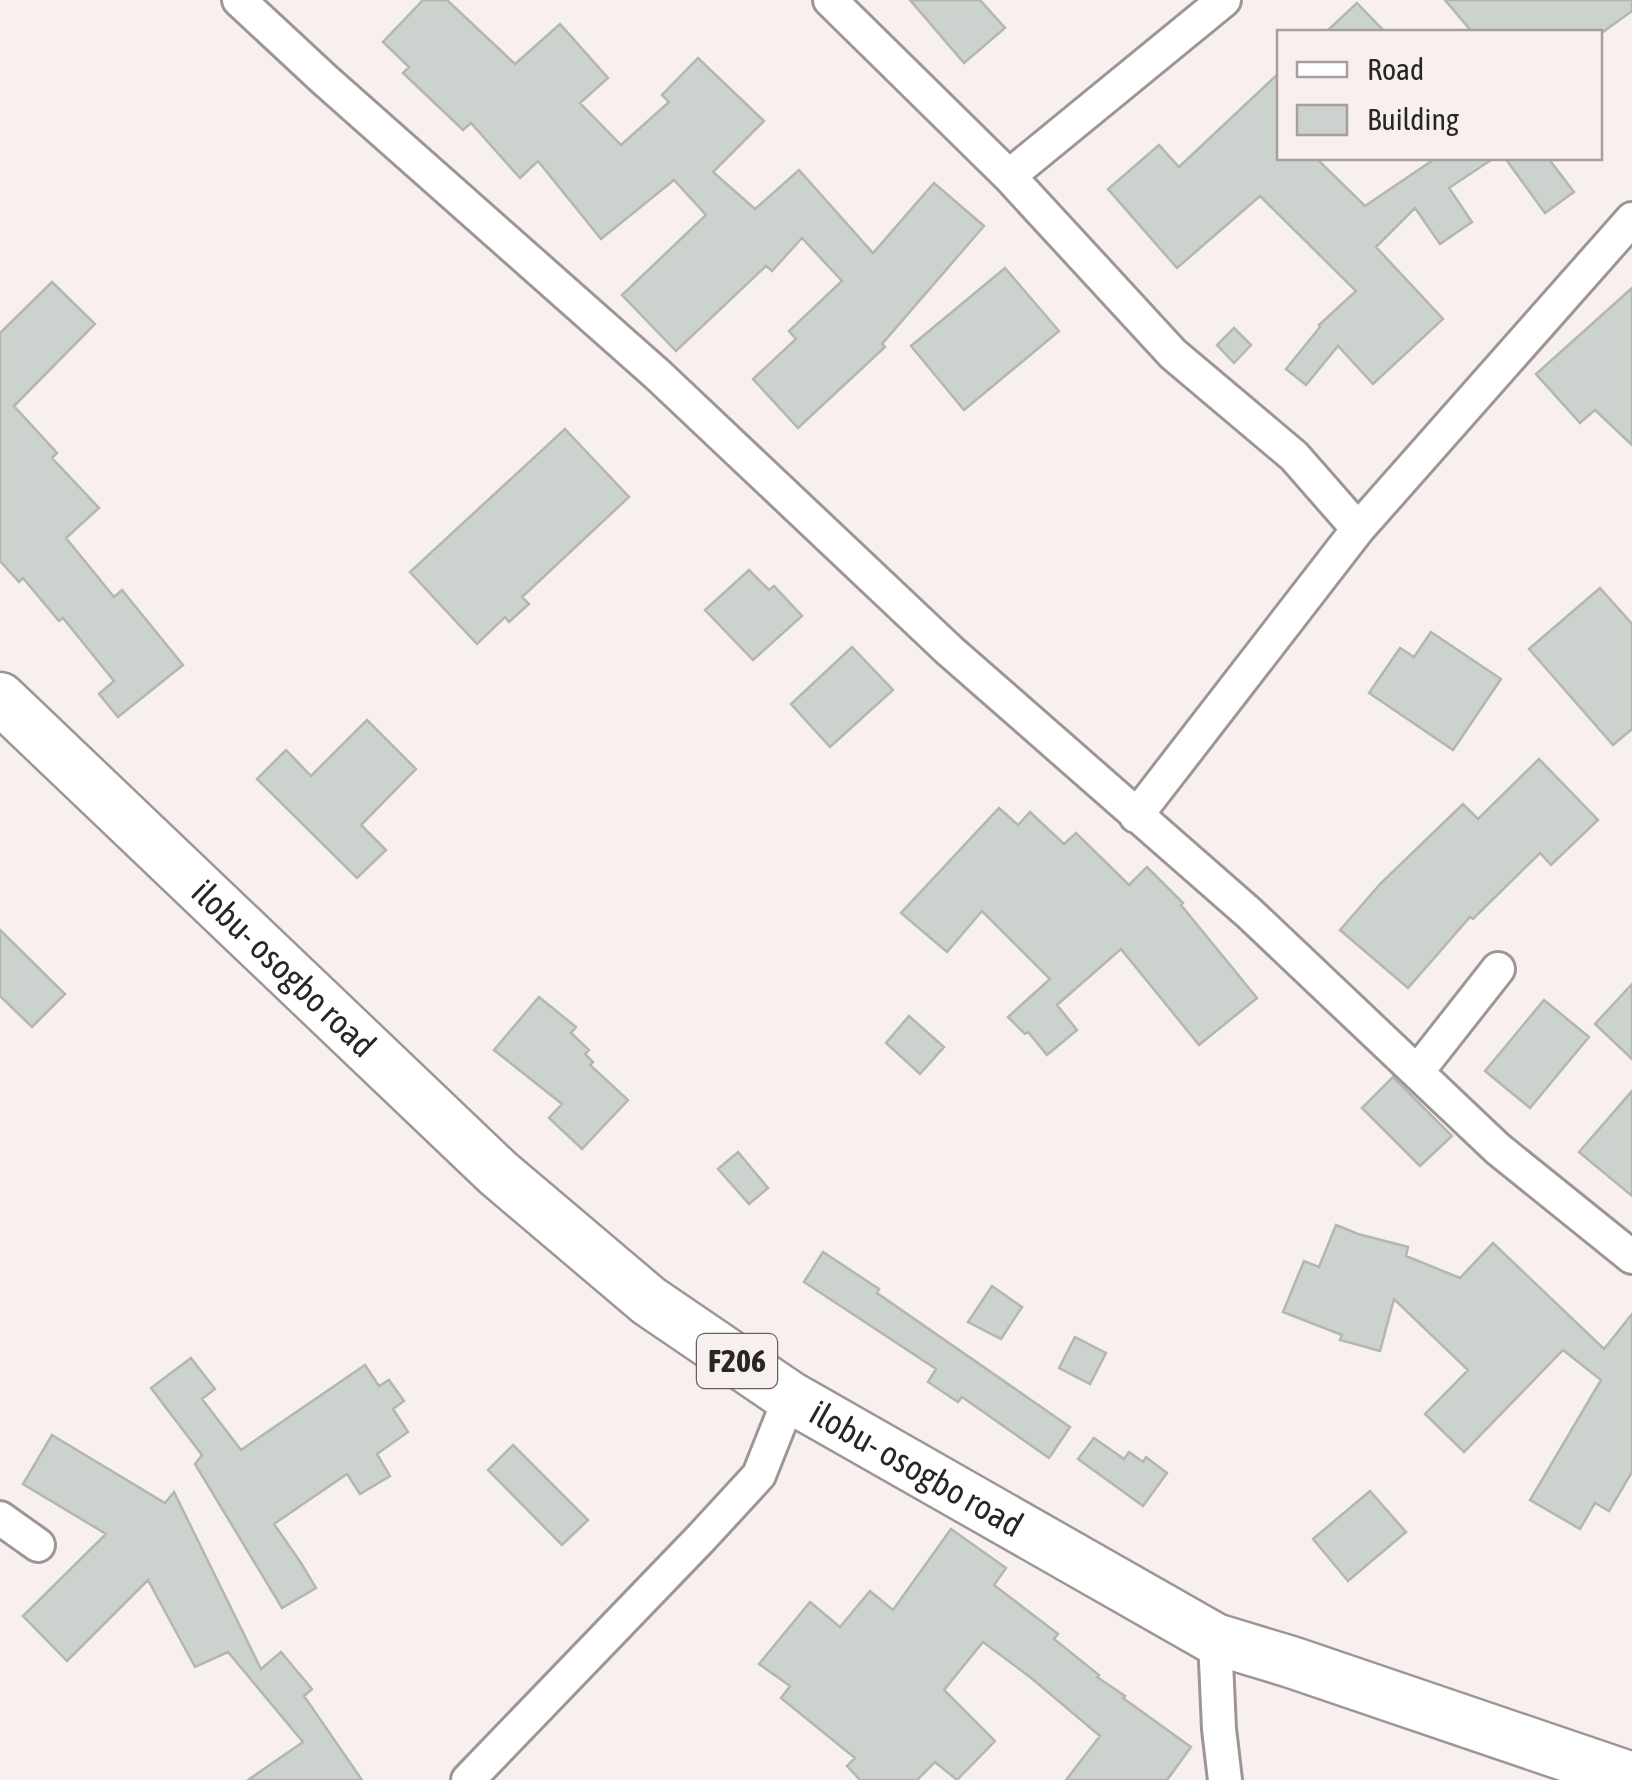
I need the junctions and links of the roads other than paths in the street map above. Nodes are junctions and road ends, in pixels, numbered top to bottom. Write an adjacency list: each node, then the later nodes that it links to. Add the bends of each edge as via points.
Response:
1 (239, 0): 8 (street)
2 (830, 0): 4 (street)
3 (1224, 0): 4 (street)
4 (1009, 176): 6 (street, via 1172,354 1294,456)
5 (1632, 219): 6 (street)
6 (1358, 529): 8 (street)
7 (0, 698): 12 (main road, ilobu- osogbo road / F206, via 498,1172 648,1302)
8 (1136, 816): 10 (street)
9 (1498, 969): 10 (street)
10 (1416, 1072): 11 (street, via 1498,1149)
11 (1632, 1257)
12 (790, 1396): 15 (main road, ilobu- osogbo road / F206); 17 (street, via 758,1475)
13 (0, 1518): 14 (street)
14 (38, 1546)
15 (1215, 1639): 16 (main road, ilobu- osogbo road / F206); 18 (street)
16 (1632, 1778)
17 (468, 1780)
18 (1224, 1780)

